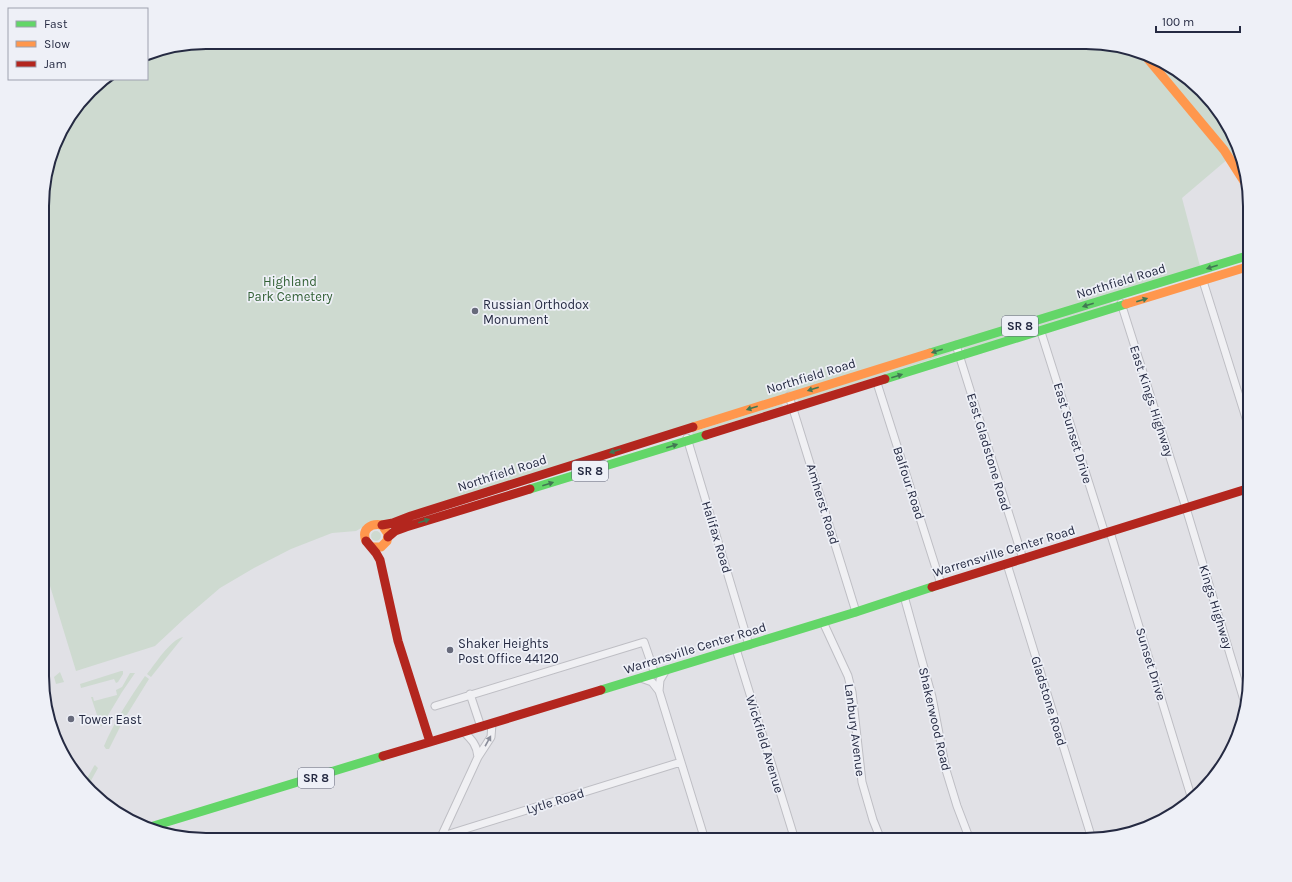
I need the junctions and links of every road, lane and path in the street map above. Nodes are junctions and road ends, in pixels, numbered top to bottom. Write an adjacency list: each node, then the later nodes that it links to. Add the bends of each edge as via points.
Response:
1 (1152, 63): 2 (main road, via 1224,150)
2 (1240, 175)
3 (1243, 257): 6 (main road, Northfield Road / SR 8, one-way to 6)
4 (1243, 268): 5 (main road, Northfield Road / SR 8)
5 (1203, 281): 7 (main road, Northfield Road / SR 8, one-way to 5); 14 (street)
6 (1118, 295): 7 (street, East Kings Highway); 9 (main road, Northfield Road / SR 8, one-way to 9)
7 (1122, 306): 8 (main road, Northfield Road / SR 8); 18 (street, East Kings Highway)
8 (1041, 332): 10 (main road, Northfield Road / SR 8); 20 (street, East Sunset Drive)
9 (956, 346): 10 (street, East Gladstone Road); 12 (main road, Northfield Road / SR 8, one-way to 12)
10 (960, 357): 11 (main road, Northfield Road / SR 8, one-way to 10); 23 (street, East Gladstone Road)
11 (878, 383): 13 (main road, Northfield Road / SR 8); 25 (street, Balfour Road)
12 (789, 396): 13 (street, Amherst Road); 15 (main road, Northfield Road / SR 8, one-way to 15)
13 (793, 408): 16 (main road, Northfield Road / SR 8); 27 (street, Amherst Road)
14 (1243, 410)
15 (684, 429): 16 (street, Halifax Road); 19 (main road, Northfield Road / SR 8, one-way to 19)
16 (688, 441): 21 (main road, Northfield Road / SR 8, one-way to 16, via 395,531 406,526); 30 (street, Halifax Road)
17 (1243, 490): 18 (main road, Warrensville Center Road)
18 (1186, 508): 20 (main road, Warrensville Center Road); 37 (street, Kings Highway)
19 (382, 525): 21 (main road, via 387,531); 22 (main road, SR 8, via 372,525 365,533 366,543)
20 (1107, 533): 23 (main road, Warrensville Center Road); 45 (street, Sunset Drive)
21 (387, 540): 22 (main road, via 381,547); 28 (main road, SR 8, via 385,555 391,589)
22 (372, 547): 28 (main road, SR 8, via 380,560)
23 (1023, 559): 24 (main road, Warrensville Center Road)
24 (1007, 564): 25 (main road, Warrensville Center Road); 53 (street, Gladstone Road)
25 (941, 584): 26 (main road, Warrensville Center Road)
26 (904, 596): 27 (main road, Warrensville Center Road); 52 (street, Shakerwood Road, via 932,697 946,770)
27 (856, 612): 29 (main road, Warrensville Center Road)
28 (392, 615): 42 (main road, SR 8)
29 (823, 622): 30 (main road, Warrensville Center Road); 51 (street, Lanbury Avenue, via 848,676 862,782)
30 (749, 645): 31 (main road, Warrensville Center Road)
31 (736, 649): 32 (main road, Warrensville Center Road); 50 (street, Wickfield Avenue)
32 (666, 670): 33 (main road, Warrensville Center Road); 35 (street, via 660,680)
33 (655, 674): 34 (main road, Warrensville Center Road); 36 (street, Warrensville Center Road, via 644,642)
34 (641, 678): 35 (street, via 652,682); 39 (main road, Warrensville Center Road)
35 (659, 691): 44 (street)
36 (470, 694): 38 (street, Warrensville Center Road); 40 (street)
37 (1242, 694)
38 (435, 706)
39 (492, 724): 40 (main road, Warrensville Center Road); 43 (street, one-way to 39, via 491,737)
40 (481, 727): 41 (main road, Warrensville Center Road)
41 (464, 732): 42 (main road, Warrensville Center Road); 43 (street, via 475,743)
42 (430, 742): 46 (main road, Warrensville Center Road / SR 8)
43 (478, 757): 47 (street)
44 (681, 762): 48 (street, Lytle Road); 49 (street)
45 (1190, 794)
46 (156, 825)
47 (443, 833)
48 (457, 833)
49 (702, 833)
50 (793, 833)
51 (878, 833)
52 (967, 833)
53 (1090, 833)

